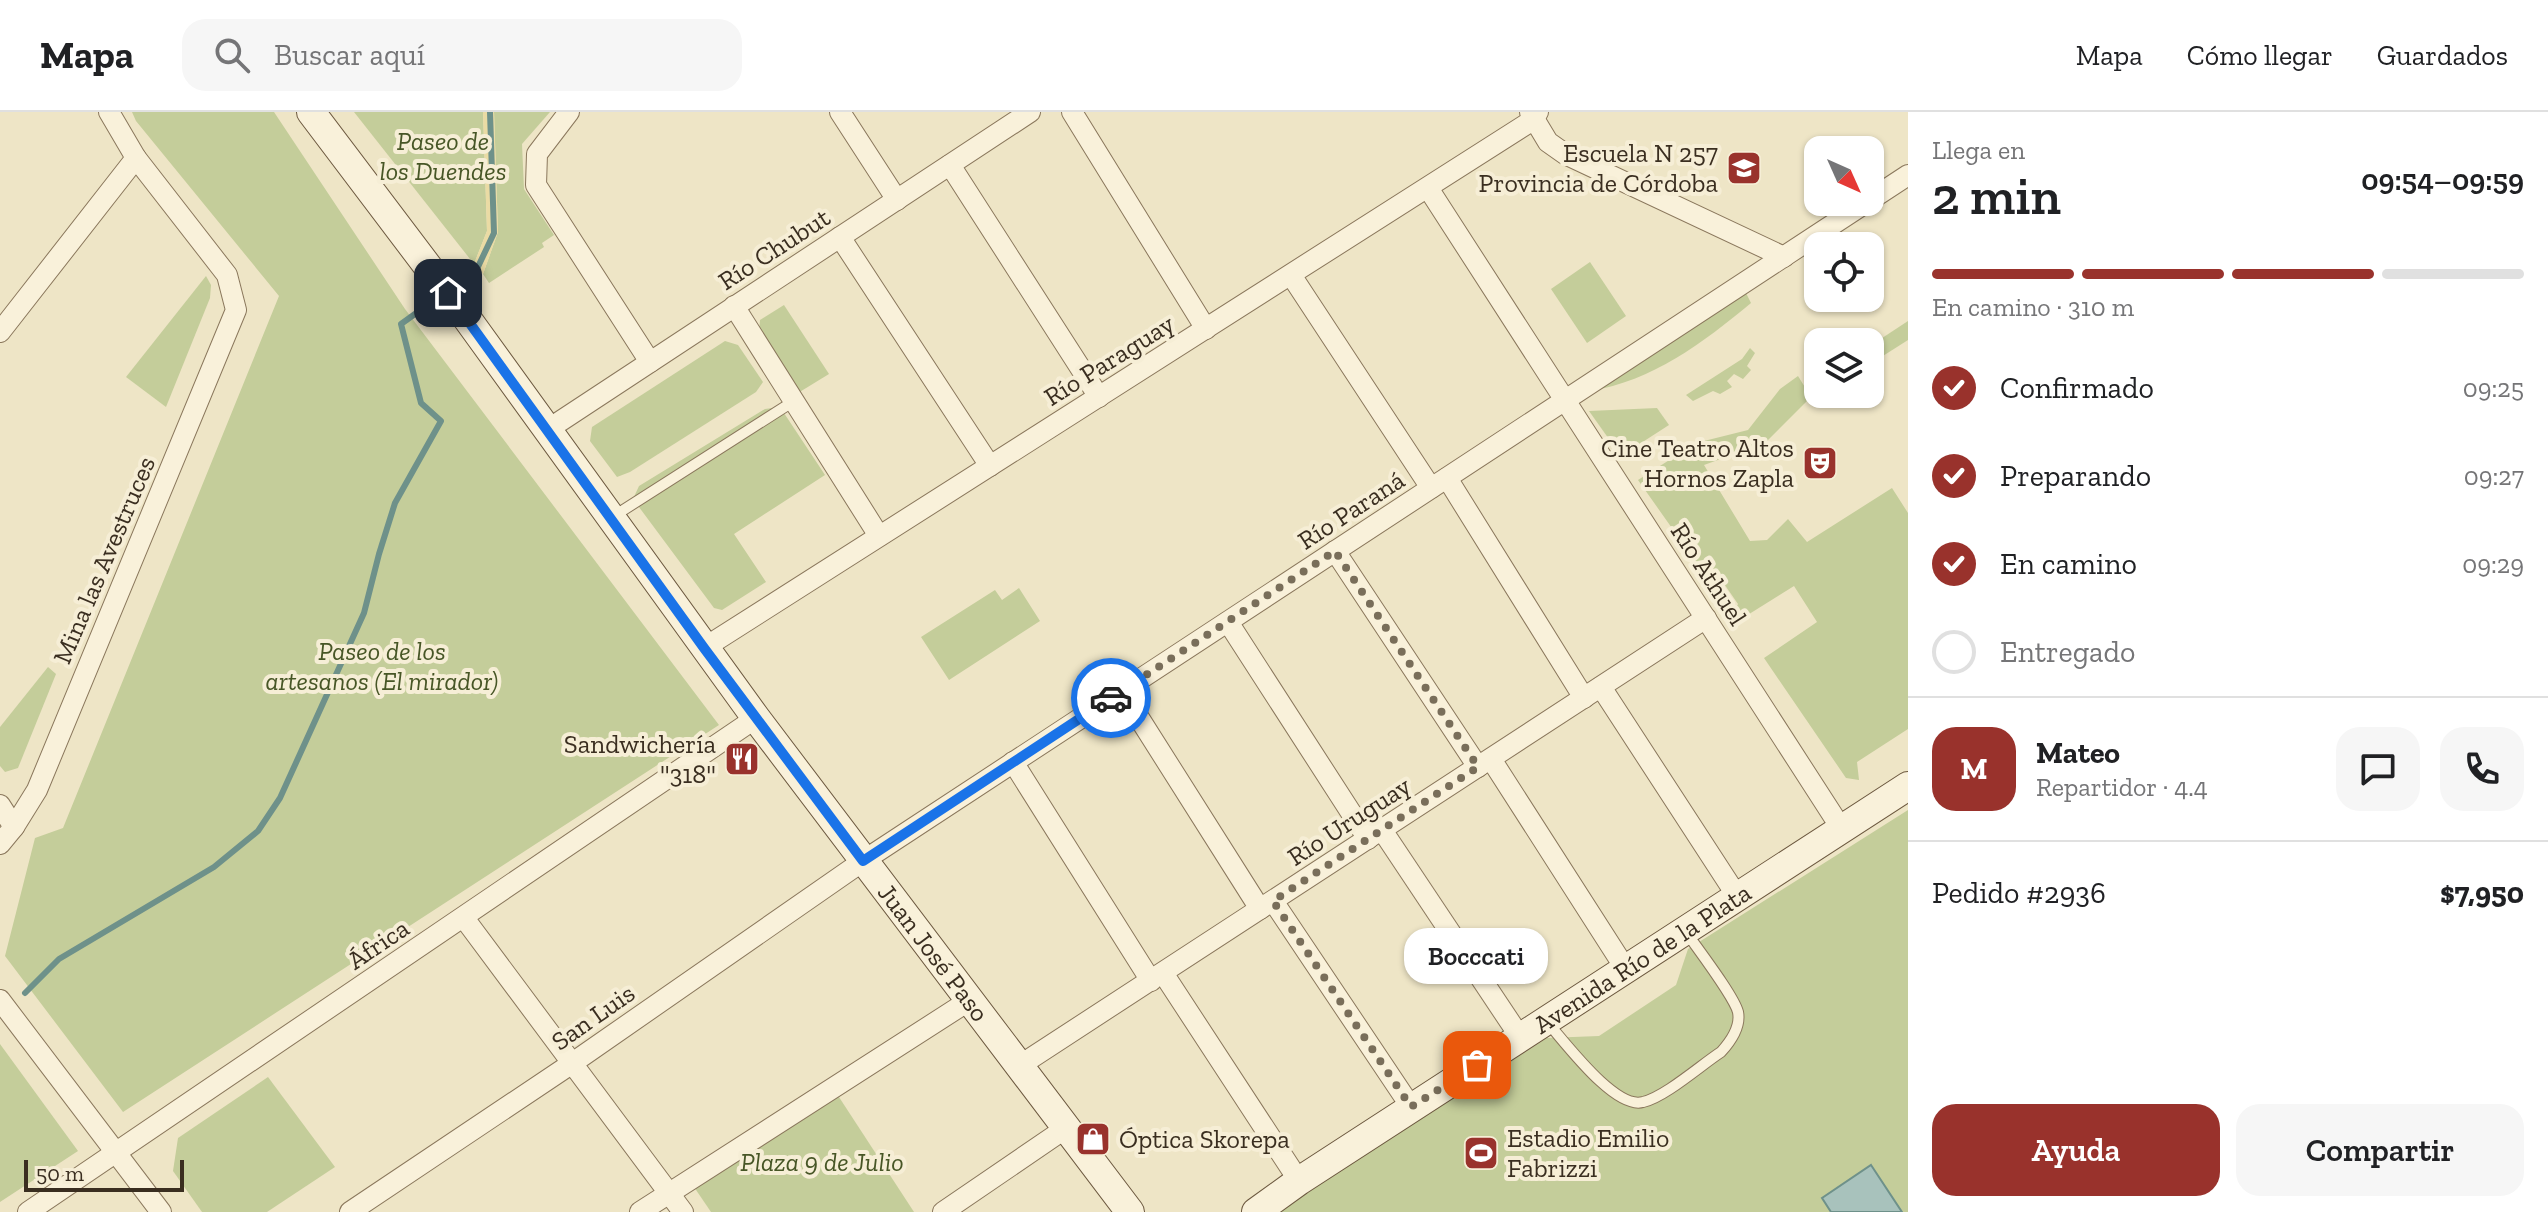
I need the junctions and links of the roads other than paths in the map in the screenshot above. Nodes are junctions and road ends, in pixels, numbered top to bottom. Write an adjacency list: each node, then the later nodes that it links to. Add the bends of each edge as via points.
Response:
1 (109, 112): 8 (street)
2 (311, 112): 25 (main road, Juan José Paso)
3 (569, 112): 21 (street, via 537,154 536,185)
4 (840, 112): 13 (street)
5 (1030, 112): 9 (street, Río Chubut)
6 (1072, 112): 19 (street)
7 (1534, 115): 11 (street, Río Paraguay); 16 (street, via 1548,142 1565,154)
8 (136, 158): 20 (street); 41 (street, Mina las Avestruces, via 227,275 236,310 37,790)
9 (950, 165): 13 (street, Río Chubut); 22 (street)
10 (1908, 175): 12 (street, Río Paraná)
11 (1428, 188): 17 (street, Río Paraguay); 23 (street, Río Athuel)
12 (1884, 191)
13 (897, 200): 15 (street, Río Chubut)
14 (1846, 216): 16 (street, Río Paraná)
15 (840, 237): 18 (street, Río Chubut); 26 (street)
16 (1784, 257): 23 (street, Río Paraná)
17 (1291, 275): 19 (street, Río Paraguay); 27 (street)
18 (734, 306): 21 (street, Río Chubut); 24 (street)
19 (1206, 329): 22 (street, Río Paraguay)
20 (0, 332)
21 (650, 362): 25 (street, Río Chubut)
22 (1099, 397): 26 (street, Río Paraguay)
23 (1565, 400): 27 (street, Río Paraná); 31 (street, Río Athuel)
24 (794, 401): 28 (lane); 29 (street)
25 (547, 430): 28 (main road, Juan José Paso)
26 (990, 466): 29 (street, Río Paraguay)
27 (1439, 483): 30 (street, Río Paraná); 35 (street)
28 (610, 518): 33 (main road, Juan José Paso)
29 (879, 536): 33 (street, Río Paraguay)
30 (1335, 551): 32 (street, Río Paraná); 38 (street)
31 (1706, 618): 35 (street, Río Uruguay); 42 (street, Río Athuel)
32 (1228, 622): 34 (street, Río Paraná); 43 (street)
33 (704, 648): 36 (main road, Juan José Paso)
34 (1122, 691): 37 (street, Río Paraná); 47 (street)
35 (1592, 693): 38 (street, Río Uruguay); 46 (street)
36 (756, 718): 45 (main road, Juan José Paso); 48 (street, África)
37 (1013, 762): 45 (street, Río Paraná); 51 (street)
38 (1484, 763): 43 (street, Río Uruguay); 50 (street)
39 (1908, 786): 42 (main road, Avenida Río de la Plata)
40 (0, 805): 41 (street)
41 (14, 827): 44 (street, Mina las Avestruces)
42 (1841, 828): 46 (main road, Avenida Río de la Plata)
43 (1375, 834): 47 (street, Río Uruguay); 55 (street)
44 (0, 844)
45 (863, 861): 53 (main road, Juan José Paso); 56 (street, San Luis)
46 (1737, 896): 49 (main road, Avenida Río de la Plata)
47 (1267, 905): 51 (street, Río Uruguay); 58 (street)
48 (464, 918): 56 (street); 60 (street, África)
49 (1685, 929): 50 (main road, Avenida Río de la Plata); 54 (lane, via 1734,1004 1738,1021 1721,1052 1657,1096 1631,1104 1622,1100)
50 (1625, 968): 54 (main road, Avenida Río de la Plata)
51 (1157, 977): 57 (street, Río Uruguay); 61 (street)
52 (0, 1000): 60 (street)
53 (970, 1000): 57 (main road, Juan José Paso); 62 (street)
54 (1545, 1020): 55 (main road, Avenida Río de la Plata)
55 (1520, 1037): 58 (main road, Avenida Río de la Plata)
56 (571, 1064): 62 (street); 65 (street, San Luis)
57 (1019, 1066): 59 (main road, Juan José Paso)
58 (1411, 1107): 61 (main road, Avenida Río de la Plata)
59 (1066, 1128): 68 (street); 69 (main road, Juan José Paso)
60 (116, 1153): 63 (street, África); 64 (street)
61 (1299, 1181): 70 (main road, Avenida Río de la Plata)
62 (668, 1193): 66 (street); 67 (street)
63 (28, 1212)
64 (161, 1212)
65 (350, 1212)
66 (640, 1212)
67 (683, 1212)
68 (943, 1212)
69 (1130, 1212)
70 (1256, 1212)

